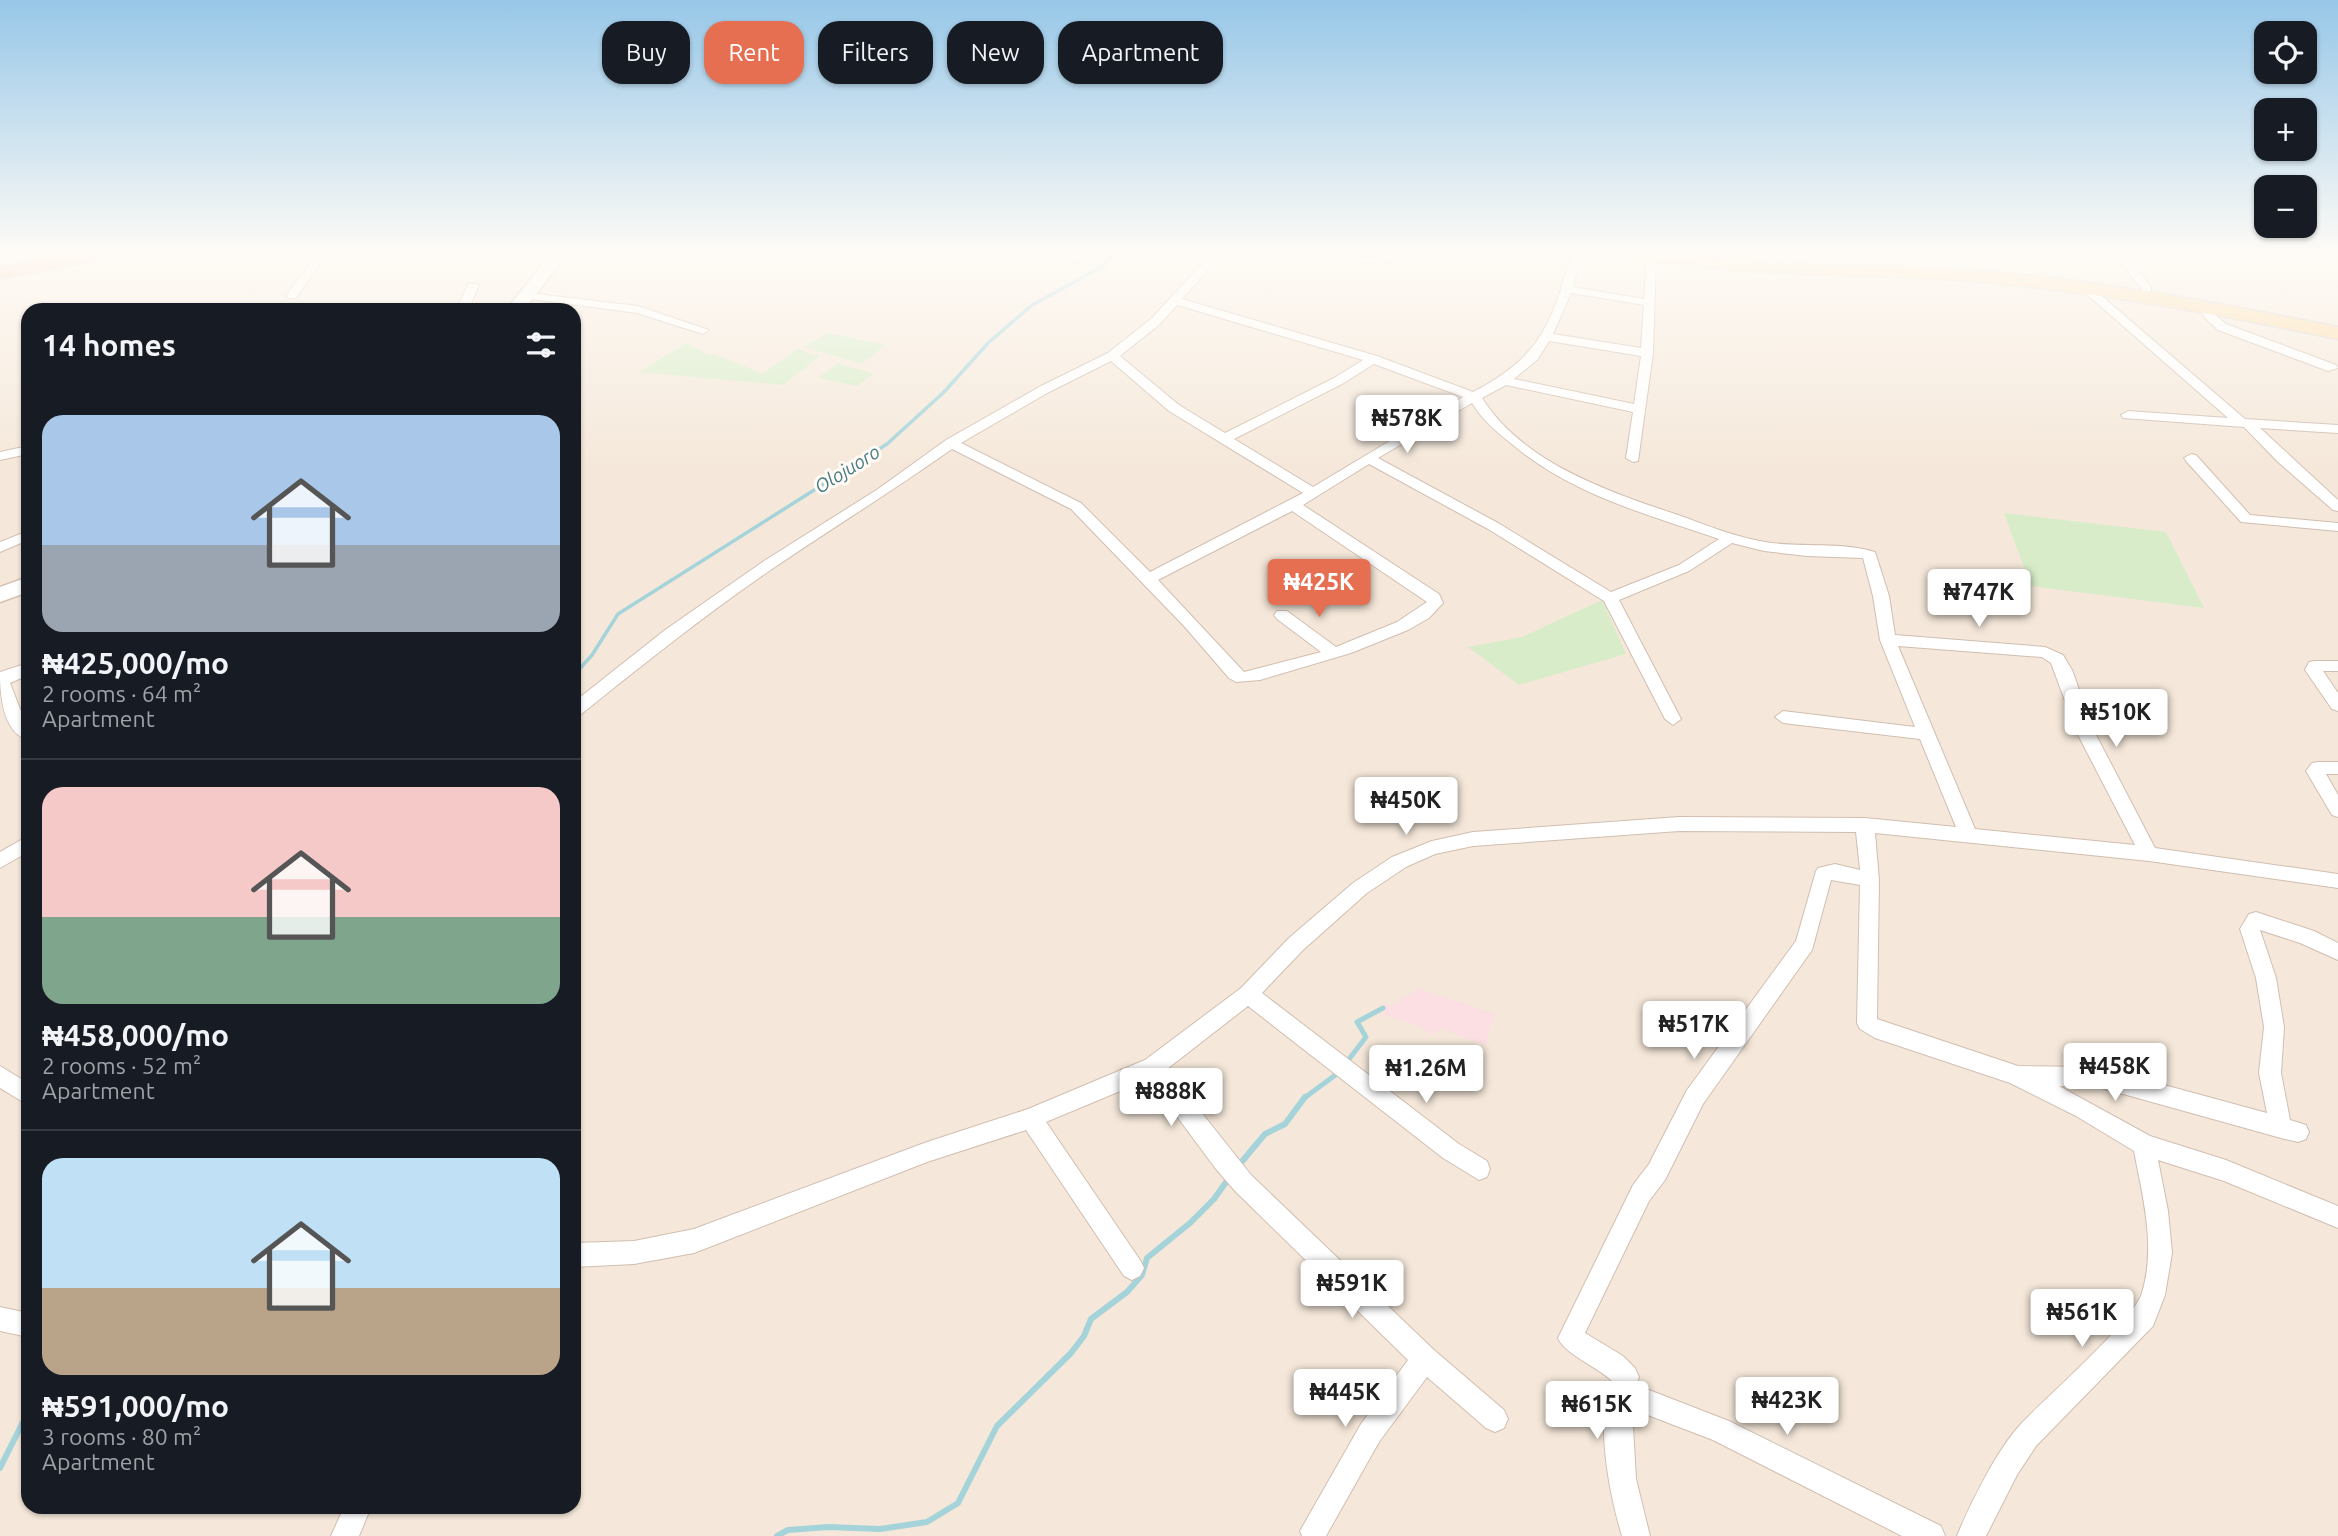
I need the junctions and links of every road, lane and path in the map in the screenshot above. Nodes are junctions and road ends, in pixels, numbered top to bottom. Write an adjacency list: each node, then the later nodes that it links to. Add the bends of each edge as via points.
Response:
1 (682, 324): 9 (street)
2 (1153, 324): 13 (street)
3 (1250, 324): 14 (street)
4 (1552, 324): 11 (street)
5 (1649, 324): 12 (street)
6 (2128, 324): 20 (street)
7 (2218, 324): 15 (street)
8 (2295, 324): 10 (main road)
9 (703, 330)
10 (2338, 332)
11 (1546, 337): 12 (street); 16 (street, via 1534,356)
12 (1647, 353): 18 (street)
13 (1112, 356): 22 (street, via 1159,398); 23 (street)
14 (1373, 359): 17 (street); 22 (street, via 1338,382)
15 (2332, 368)
16 (1504, 382): 17 (street); 18 (street)
17 (1476, 398): 28 (street); 34 (street, via 1488,418 1571,481)
18 (1638, 409): 26 (street)
19 (2128, 415): 20 (street)
20 (2244, 421): 21 (street); 31 (street)
21 (2338, 429)
22 (1227, 437): 29 (street)
23 (951, 443): 36 (street, via 1065,498); 46 (street, via 671,634)
24 (21, 452): 25 (street)
25 (0, 456)
26 (1633, 458)
27 (2191, 458): 32 (street, via 2246,519)
28 (1369, 459): 29 (street); 39 (street, via 1493,526)
29 (1314, 493): 30 (street)
30 (1293, 505): 36 (street); 42 (street, via 1434,597 1429,612)
31 (2338, 507)
32 (2338, 527)
33 (21, 538): 35 (street)
34 (1730, 538): 39 (street, via 1684,568); 41 (street, via 1784,549 1870,555)
35 (0, 547)
36 (1148, 579): 42 (street, via 1242,678)
37 (21, 587): 38 (street)
38 (0, 595)
39 (1610, 598): 49 (street)
40 (1282, 615): 42 (street)
41 (1888, 640): 51 (street); 57 (street, via 2045,652 2057,659 2087,733)
42 (1333, 653)
43 (2338, 666): 47 (street, via 2313,670)
44 (21, 672): 45 (street)
45 (0, 679): 50 (street)
46 (581, 705)
47 (2338, 705)
48 (1783, 717): 51 (street)
49 (1673, 719)
50 (21, 725)
51 (1926, 734): 55 (street)
52 (2338, 768): 53 (street, via 2315,771)
53 (2338, 810)
54 (1865, 825): 55 (street); 59 (street); 62 (street, via 1652,826 1473,839 1432,848 1399,862 1360,888)
55 (1968, 835): 57 (street)
56 (21, 848): 58 (street)
57 (2149, 854): 60 (street)
58 (0, 861)
59 (1870, 880): 64 (street, via 1867,1023 1890,1036); 76 (street, via 1833,871 1820,878 1805,944 1695,1097 1590,1296 1570,1338 1618,1368 1626,1377)
60 (2338, 881)
61 (2338, 952): 64 (street, via 2256,920 2250,929 2274,1027 2270,1073 2290,1130 2098,1077)
62 (1248, 994): 63 (street); 69 (street)
63 (1153, 1068): 67 (street); 75 (street, via 1243,1183)
64 (2016, 1075): 68 (street)
65 (0, 1076): 66 (street)
66 (21, 1090)
67 (1031, 1118): 71 (street, via 672,1247); 72 (street)
68 (2144, 1145): 70 (street, via 2226,1171); 83 (street, via 2162,1250 2155,1295 2144,1317 2027,1437)
69 (1479, 1169)
70 (2338, 1217)
71 (581, 1255)
72 (1132, 1268)
73 (0, 1319): 74 (street)
74 (21, 1324)
75 (1425, 1359): 77 (street); 79 (street, via 1370,1433)
76 (1620, 1392): 81 (street, via 1621,1474); 82 (street, via 1720,1430)
77 (1495, 1419)
78 (355, 1514): 80 (street)
79 (1314, 1531)
80 (345, 1536)
81 (1636, 1536)
82 (1931, 1536)
83 (1971, 1536)

